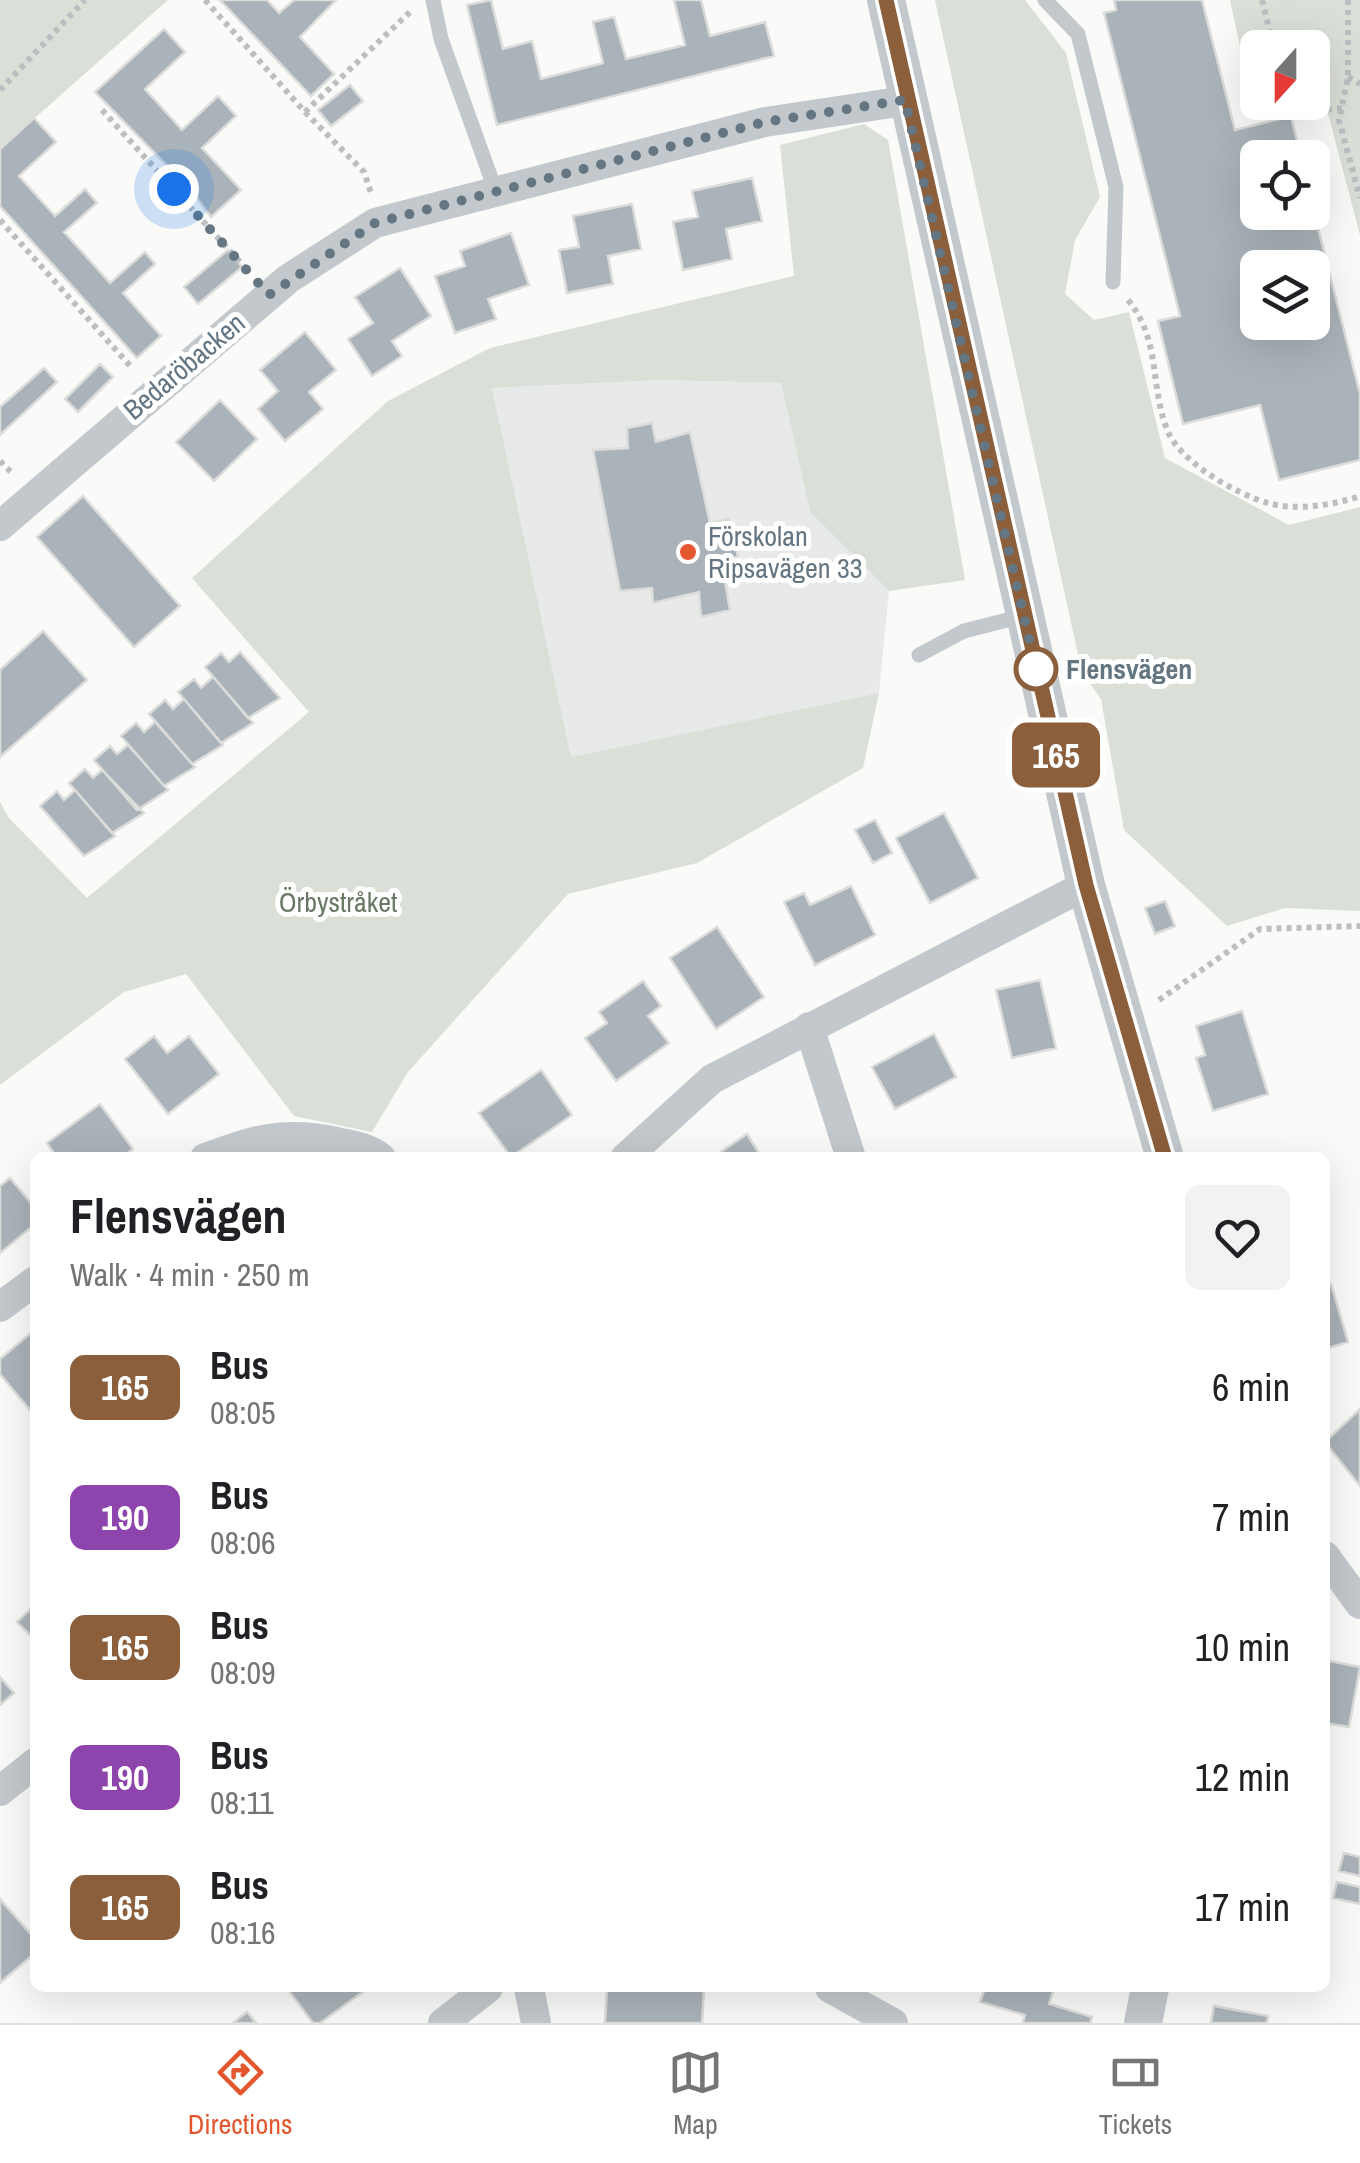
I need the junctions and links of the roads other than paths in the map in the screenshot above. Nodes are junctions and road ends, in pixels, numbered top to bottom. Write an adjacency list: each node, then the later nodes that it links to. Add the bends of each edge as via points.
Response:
1 (886, 0): 4 (street)
2 (1045, 0): 6 (lane, via 1078,34 1116,187)
3 (426, 3): 5 (lane)
4 (905, 100): 5 (street, Bedaröbacken, via 765,122); 8 (street)
5 (496, 192): 7 (street, Bedaröbacken, via 382,222 269,295)
6 (1114, 282)
7 (0, 526)
8 (1024, 616): 9 (lane, via 964,631); 10 (street)
9 (919, 654)
10 (1086, 885): 11 (street); 16 (street)
11 (809, 1027): 14 (street, via 712,1078); 15 (street)
12 (221, 1152): 13 (street, via 300,1134)
13 (374, 1152)
14 (632, 1152)
15 (849, 1152)
16 (1163, 1152)
17 (30, 1285): 18 (street)
18 (0, 1307)
19 (1330, 1563): 20 (street)
20 (1360, 1604)
21 (30, 1767): 22 (street)
22 (0, 1791)
23 (483, 1992): 27 (street)
24 (531, 1992): 28 (street)
25 (837, 1992): 29 (street)
26 (1149, 1992): 30 (street)
27 (443, 2023)
28 (536, 2023)
29 (893, 2023)
30 (1143, 2023)

